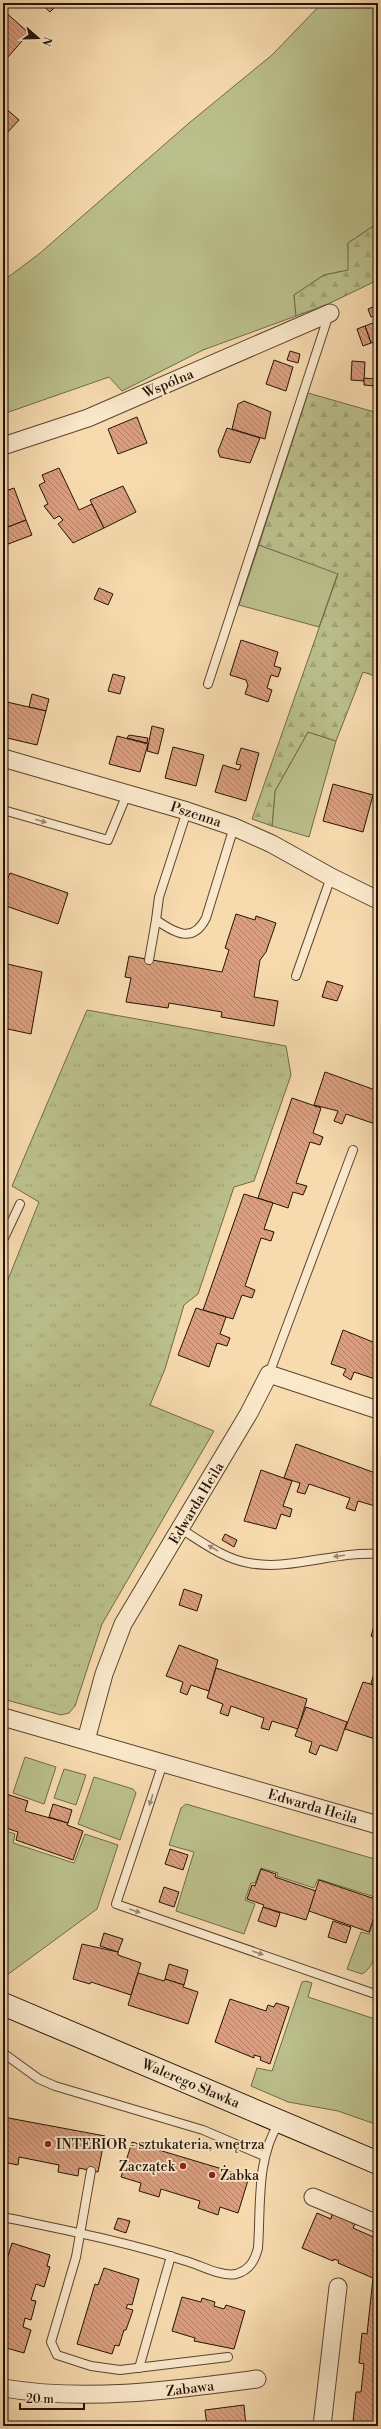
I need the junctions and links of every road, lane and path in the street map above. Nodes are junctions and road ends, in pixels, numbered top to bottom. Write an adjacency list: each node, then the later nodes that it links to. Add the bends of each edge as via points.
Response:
1 (330, 313): 2 (street, Wspólna, via 88,418); 3 (lane)
2 (3, 446)
3 (208, 684)
4 (3, 758): 5 (street, Pszenna)
5 (127, 794): 6 (lane, one-way to 5, via 108,840); 7 (street, Pszenna)
6 (3, 810)
7 (187, 810): 8 (street, Pszenna); 11 (lane, via 159,897)
8 (234, 827): 9 (street, Pszenna, via 272,844); 11 (lane, via 201,928 187,934 169,929)
9 (331, 877): 10 (street, Pszenna); 13 (lane)
10 (378, 900)
11 (156, 920): 12 (lane)
12 (149, 960)
13 (296, 976)
14 (353, 1150): 17 (lane)
15 (20, 1204): 16 (lane)
16 (3, 1240)
17 (269, 1374): 18 (street); 19 (street, Edwarda Heila, via 249,1413)
18 (378, 1410)
19 (180, 1528): 20 (lane, one-way to 19, via 250,1564 219,1552); 22 (street, Edwarda Heila, via 123,1624 104,1674)
20 (378, 1554)
21 (3, 1717): 22 (street, Edwarda Heila)
22 (86, 1740): 23 (street, Edwarda Heila)
23 (163, 1763): 24 (street, Edwarda Heila); 25 (lane, one-way to 25, via 116,1904)
24 (378, 1825)
25 (378, 1995)
26 (3, 2004): 28 (street, Walerego Sławka)
27 (3, 2053): 29 (lane, via 39,2079 55,2086 203,2130)
28 (281, 2121): 29 (lane, via 271,2136); 30 (street, Walerego Sławka)
29 (264, 2156): 36 (lane, via 258,2248 255,2259 248,2268 235,2274 223,2273)
30 (378, 2163)
31 (91, 2171): 35 (lane)
32 (313, 2197): 34 (street)
33 (3, 2217): 35 (lane)
34 (378, 2224)
35 (79, 2233): 36 (lane); 39 (lane, via 76,2257 51,2342 57,2355 107,2369)
36 (171, 2256): 39 (lane)
37 (338, 2287): 42 (street)
38 (228, 2357): 39 (lane)
39 (139, 2368)
40 (257, 2379): 41 (street, Zabawa, via 134,2394 44,2392)
41 (3, 2388)
42 (322, 2426)

